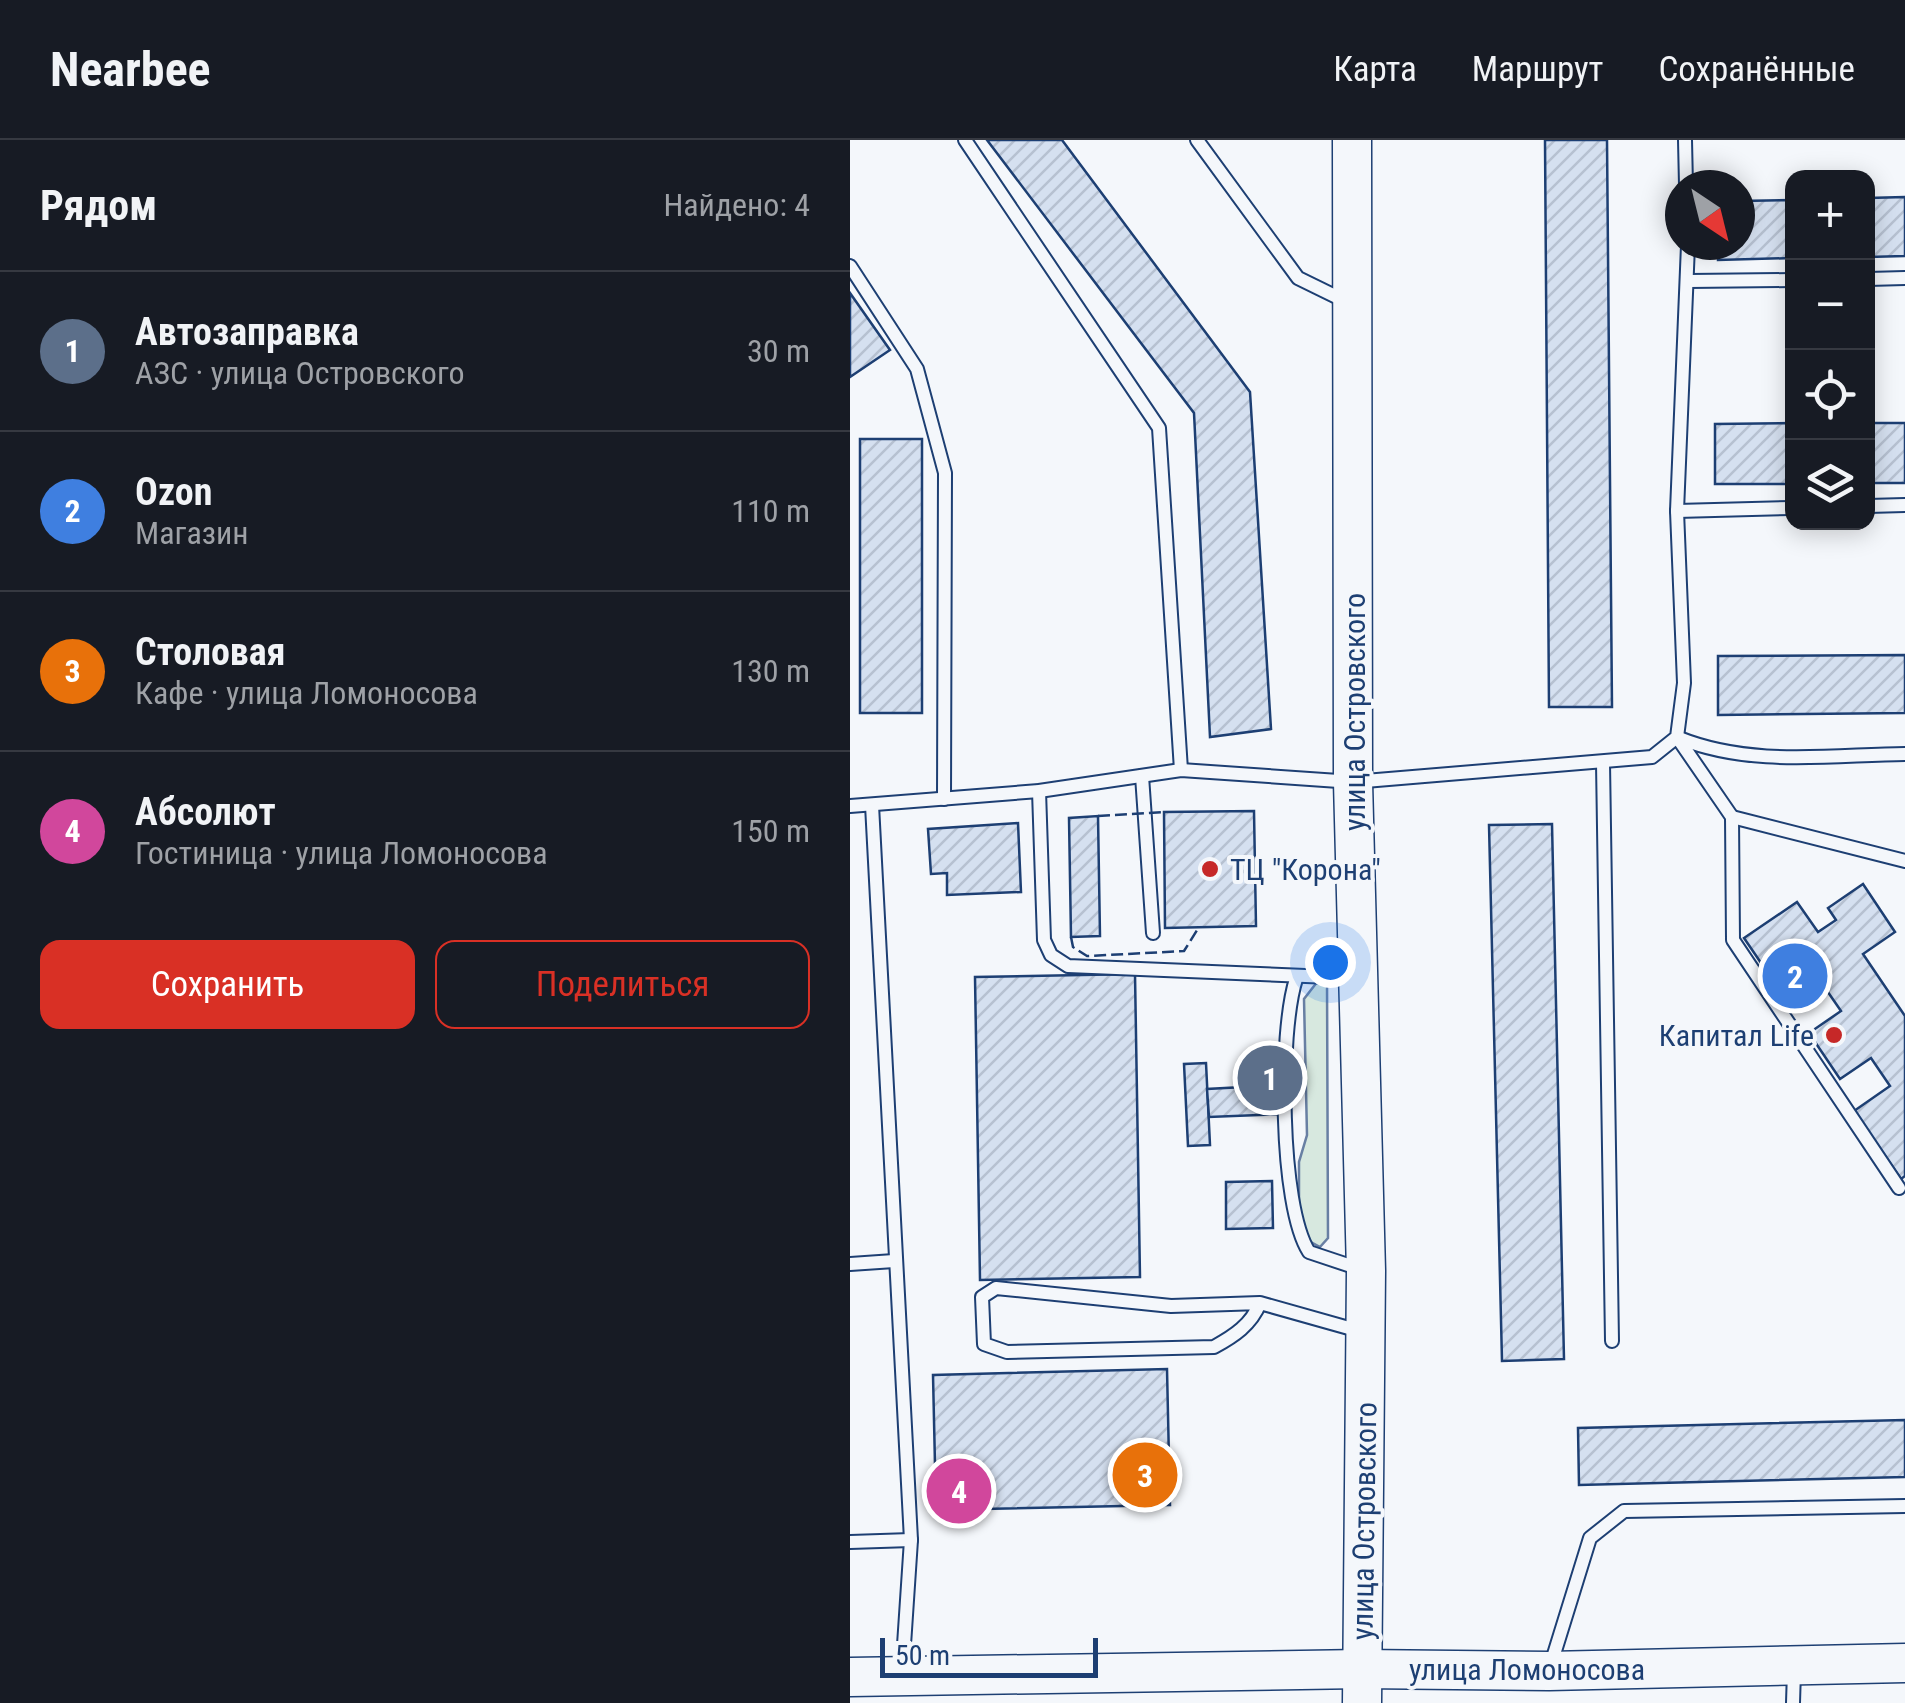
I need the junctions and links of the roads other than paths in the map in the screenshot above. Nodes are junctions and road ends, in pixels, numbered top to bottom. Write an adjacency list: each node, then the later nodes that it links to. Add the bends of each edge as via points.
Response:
1 (965, 140): 20 (lane, via 1159,428)
2 (1197, 140): 12 (lane, via 1298,278)
3 (1352, 140): 12 (main road, улица Островского)
4 (1685, 140): 5 (lane)
5 (1686, 170)
6 (1688, 260): 11 (lane)
7 (850, 266): 24 (lane, via 917,369 944,473)
8 (1875, 278): 9 (lane)
9 (1905, 278)
10 (1785, 280): 11 (lane)
11 (1689, 282): 16 (lane)
12 (1352, 304): 22 (main road, улица Островского)
13 (1875, 506): 14 (lane)
14 (1905, 506)
15 (1785, 508): 16 (lane)
16 (1677, 511): 17 (lane, via 1684,683)
17 (1677, 738): 18 (lane, via 1749,757); 19 (lane, via 1652,757); 27 (lane)
18 (1905, 754)
19 (1603, 762): 22 (lane); 38 (lane)
20 (1181, 770): 21 (lane); 22 (lane)
21 (1142, 776): 23 (lane); 29 (lane)
22 (1354, 782): 30 (main road, улица Островского)
23 (1039, 790): 24 (lane); 31 (lane, via 1044,940 1058,962)
24 (944, 799): 26 (lane)
25 (850, 806): 26 (lane)
26 (872, 806): 33 (lane)
27 (1732, 817): 28 (lane); 32 (lane, via 1733,940)
28 (1905, 861)
29 (1153, 933)
30 (1360, 978): 31 (lane); 35 (main road, улица Островского)
31 (1296, 979): 35 (lane, via 1286,1016 1298,1236 1309,1252)
32 (1899, 1188)
33 (894, 1262): 34 (lane); 40 (lane)
34 (850, 1264)
35 (1366, 1271): 37 (main road, улица Островского)
36 (1260, 1303): 36 (lane, via 1254,1318 1214,1347 1007,1352 984,1344 982,1297 996,1288 1171,1306); 37 (lane)
37 (1366, 1332): 47 (main road, улица Островского)
38 (1612, 1341)
39 (1905, 1506): 44 (lane, via 1624,1511 1590,1538)
40 (911, 1540): 41 (lane); 46 (lane)
41 (850, 1542)
42 (1905, 1662): 43 (main road, улица Ломоносова)
43 (1794, 1665): 44 (main road, улица Ломоносова); 48 (lane)
44 (1549, 1671): 47 (main road, улица Ломоносова)
45 (850, 1676): 46 (main road, улица Ломоносова)
46 (902, 1677): 47 (main road, улица Ломоносова)
47 (1362, 1686)
48 (1793, 1703)

